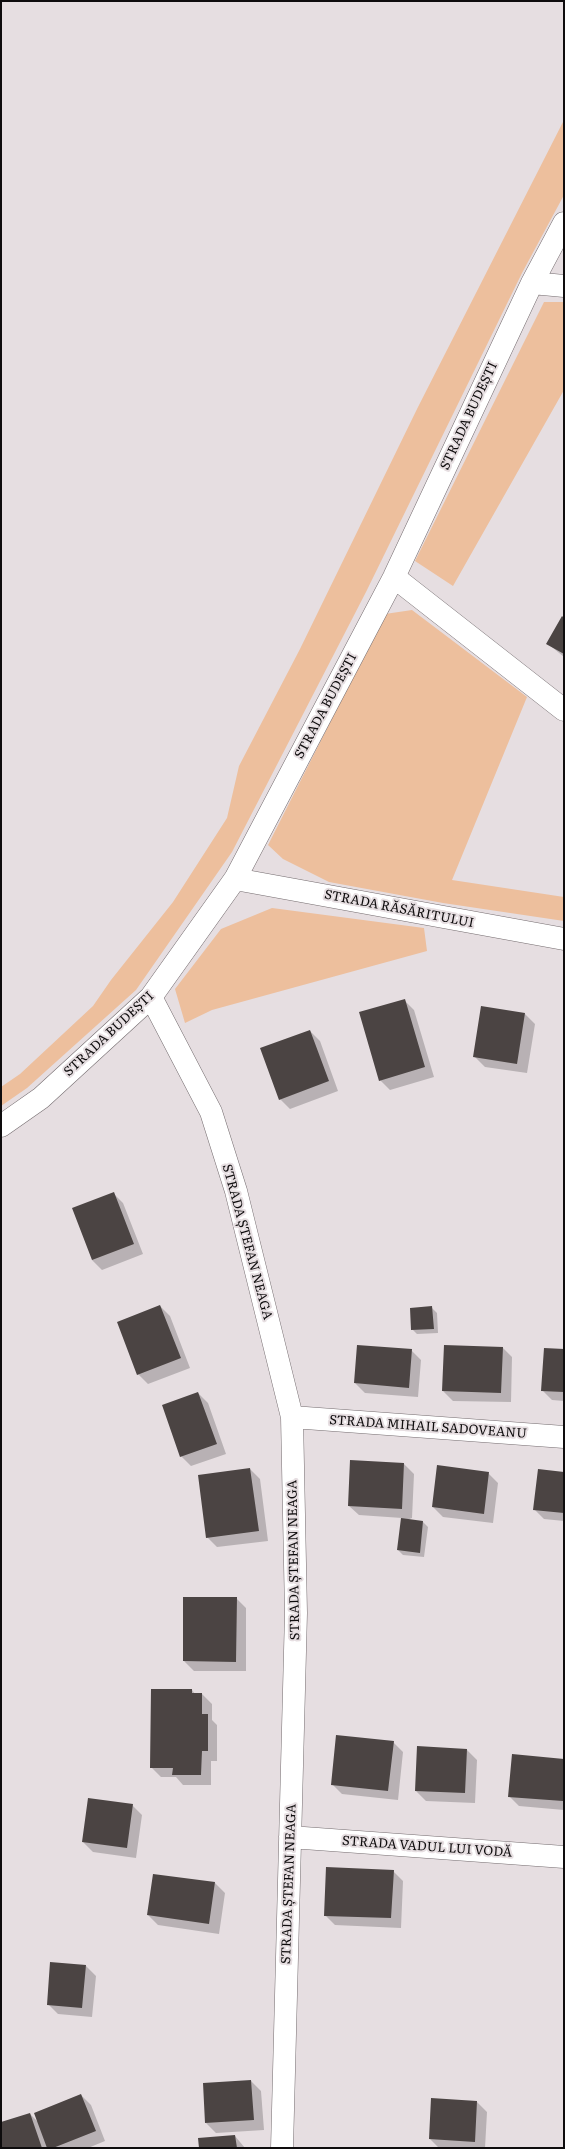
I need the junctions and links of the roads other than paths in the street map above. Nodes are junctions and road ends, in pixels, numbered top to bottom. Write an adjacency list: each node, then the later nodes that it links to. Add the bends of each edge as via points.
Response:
1 (564, 223): 2 (street, STRADA BUDEȘTI)
2 (532, 283): 3 (street); 4 (street, STRADA BUDEȘTI)
3 (564, 286)
4 (394, 577): 5 (street); 6 (street, STRADA BUDEȘTI)
5 (564, 710)
6 (235, 878): 7 (street, STRADA RĂSĂRITULUI); 8 (street, STRADA BUDEȘTI)
7 (564, 939)
8 (151, 997): 9 (street, STRADA BUDEȘTI, via 41,1098); 10 (street, STRADA ȘTEFAN NEAGA, via 211,1112 236,1191)
9 (1, 1126)
10 (292, 1417): 11 (street, STRADA MIHAIL SADOVEANU); 12 (street, STRADA ȘTEFAN NEAGA, via 296,1613)
11 (564, 1437)
12 (290, 1837): 13 (street, STRADA VADUL LUI VODĂ); 14 (street, STRADA ȘTEFAN NEAGA)
13 (564, 1857)
14 (282, 2148)

